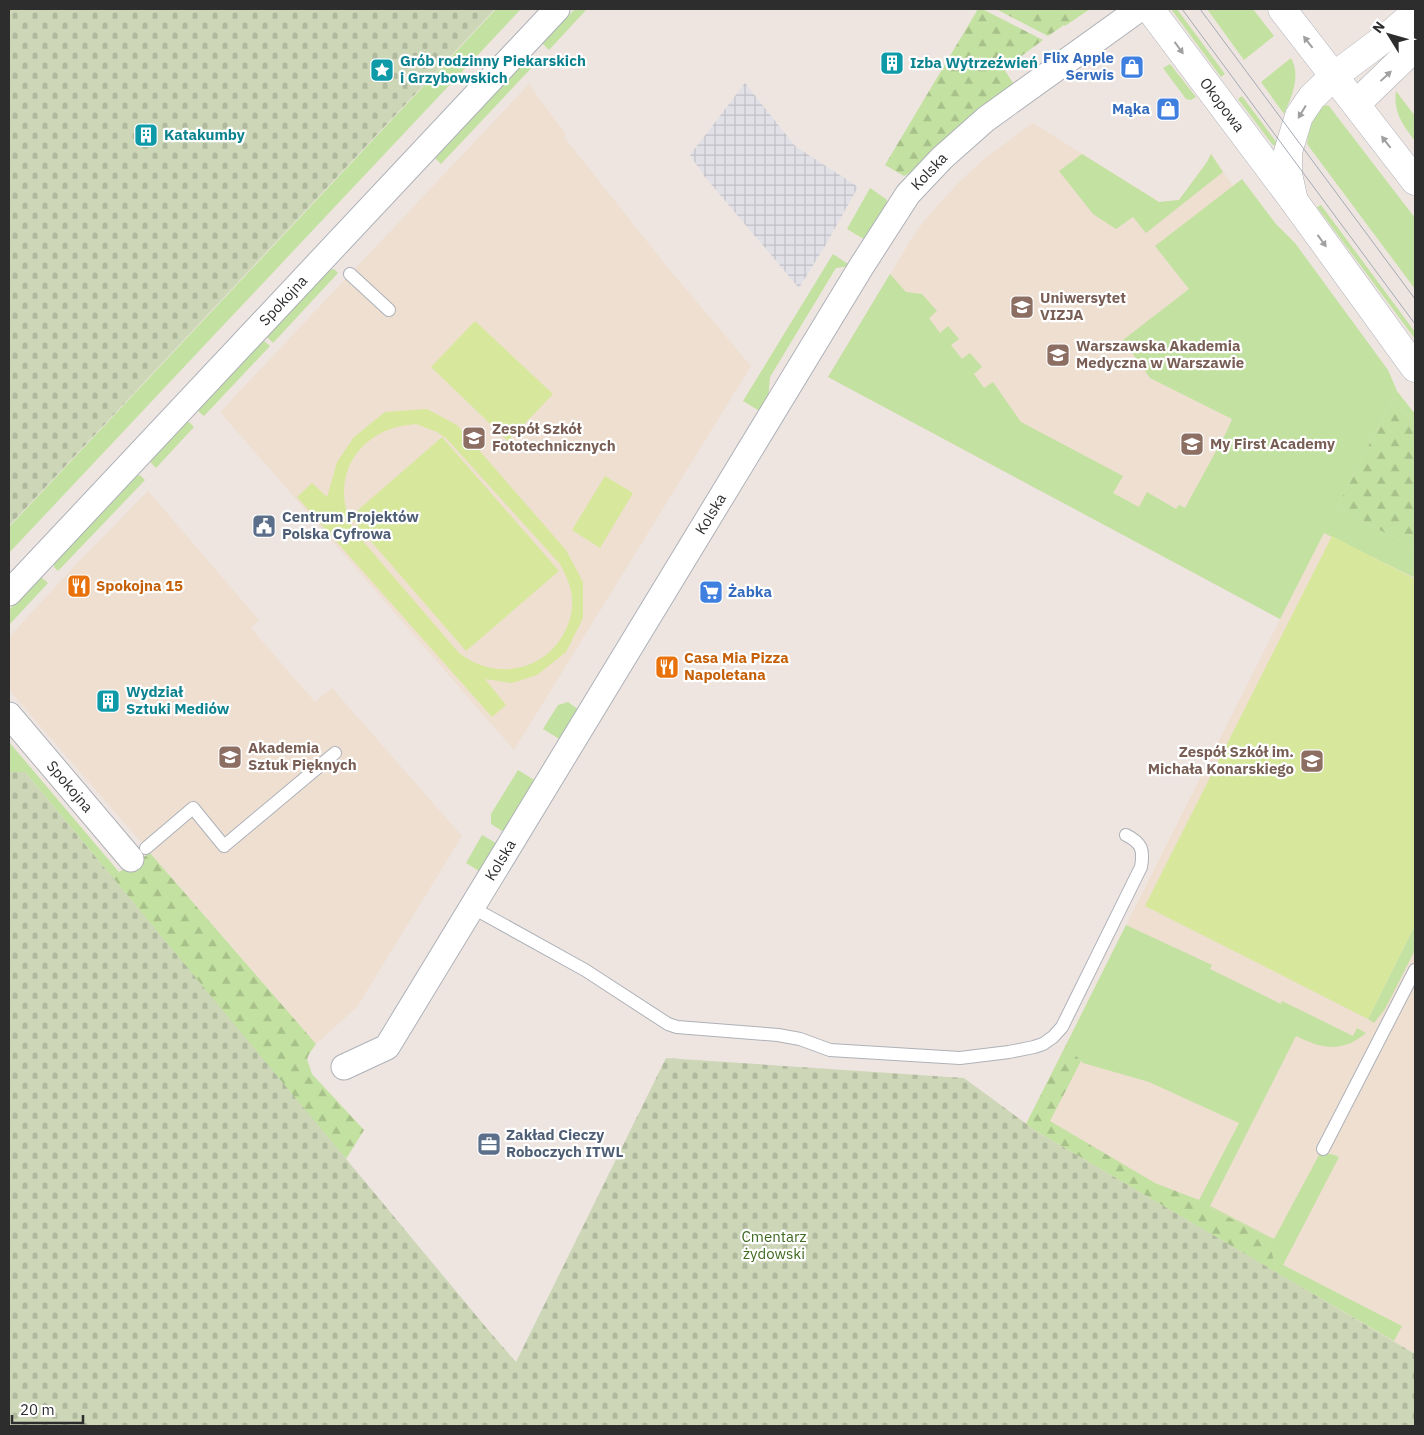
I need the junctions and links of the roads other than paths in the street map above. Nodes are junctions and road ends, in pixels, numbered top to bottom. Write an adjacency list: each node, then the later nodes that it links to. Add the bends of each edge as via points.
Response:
1 (557, 9): 14 (street, Spokojna)
2 (1139, 9): 19 (street, Kolska, via 986,119 908,194)
3 (1150, 9): 10 (main road, Okopowa, one-way to 10)
4 (1282, 9): 7 (main road, one-way to 4)
5 (1415, 13): 7 (main road, Okopowa)
6 (1415, 47): 8 (main road, one-way to 6)
7 (1334, 76): 8 (main road); 10 (main road, Okopowa, one-way to 10, via 1312,97 1299,116 1292,135 1288,174)
8 (1356, 104): 9 (main road, one-way to 8)
9 (1415, 181)
10 (1294, 201): 13 (main road, Okopowa, one-way to 13)
11 (350, 274): 12 (lane)
12 (389, 310)
13 (1415, 368)
14 (9, 593)
15 (9, 715): 18 (street, Spokojna)
16 (335, 753): 18 (lane, via 224,846 193,808)
17 (1126, 835): 19 (lane, via 1136,840 1141,848 1141,867 1062,1027 1044,1044 960,1058 830,1050 800,1039 677,1027 585,970)
18 (138, 853)
19 (473, 908): 21 (street, Kolska, via 387,1048)
20 (1415, 970): 22 (lane)
21 (344, 1067)
22 (1323, 1149)

